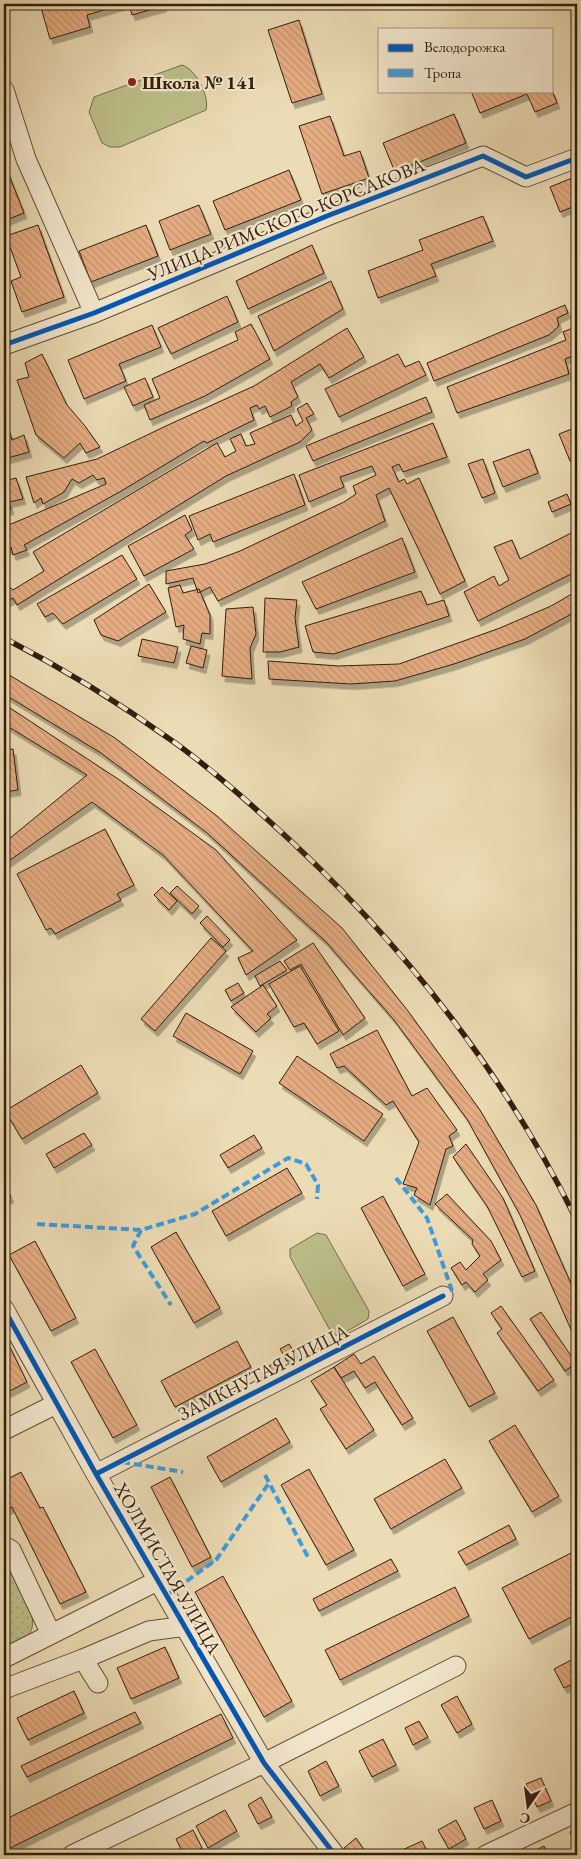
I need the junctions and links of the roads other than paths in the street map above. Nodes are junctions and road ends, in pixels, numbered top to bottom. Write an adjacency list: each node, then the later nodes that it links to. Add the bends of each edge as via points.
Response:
1 (4, 90): 3 (street, via 26,159)
2 (577, 158): 3 (street, УЛИЦА РИМСКОГО-КОРСАКОВА, via 526,177 483,156 327,216)
3 (94, 313): 4 (street, УЛИЦА РИМСКОГО-КОРСАКОВА)
4 (4, 345)
5 (443, 1296): 9 (street, ЗАМКНУТАЯ УЛИЦА)
6 (4, 1309): 7 (street, ХОЛМИСТАЯ УЛИЦА)
7 (56, 1404): 8 (street); 9 (street, ХОЛМИСТАЯ УЛИЦА)
8 (4, 1430)
9 (96, 1474): 11 (street, ХОЛМИСТАЯ УЛИЦА)
10 (4, 1546): 13 (street, via 11,1550)
11 (159, 1580): 12 (street, ХОЛМИСТАЯ УЛИЦА); 13 (street)
12 (186, 1626): 15 (street, via 149,1631); 19 (street, ХОЛМИСТАЯ УЛИЦА)
13 (50, 1634): 14 (street)
14 (4, 1658)
15 (83, 1658): 17 (street); 18 (street)
16 (456, 1666): 19 (street)
17 (98, 1684)
18 (4, 1689)
19 (264, 1763): 21 (street); 22 (street, ХОЛМИСТАЯ УЛИЦА)
20 (577, 1812): 23 (street)
21 (72, 1855)
22 (335, 1855)
23 (486, 1855)

